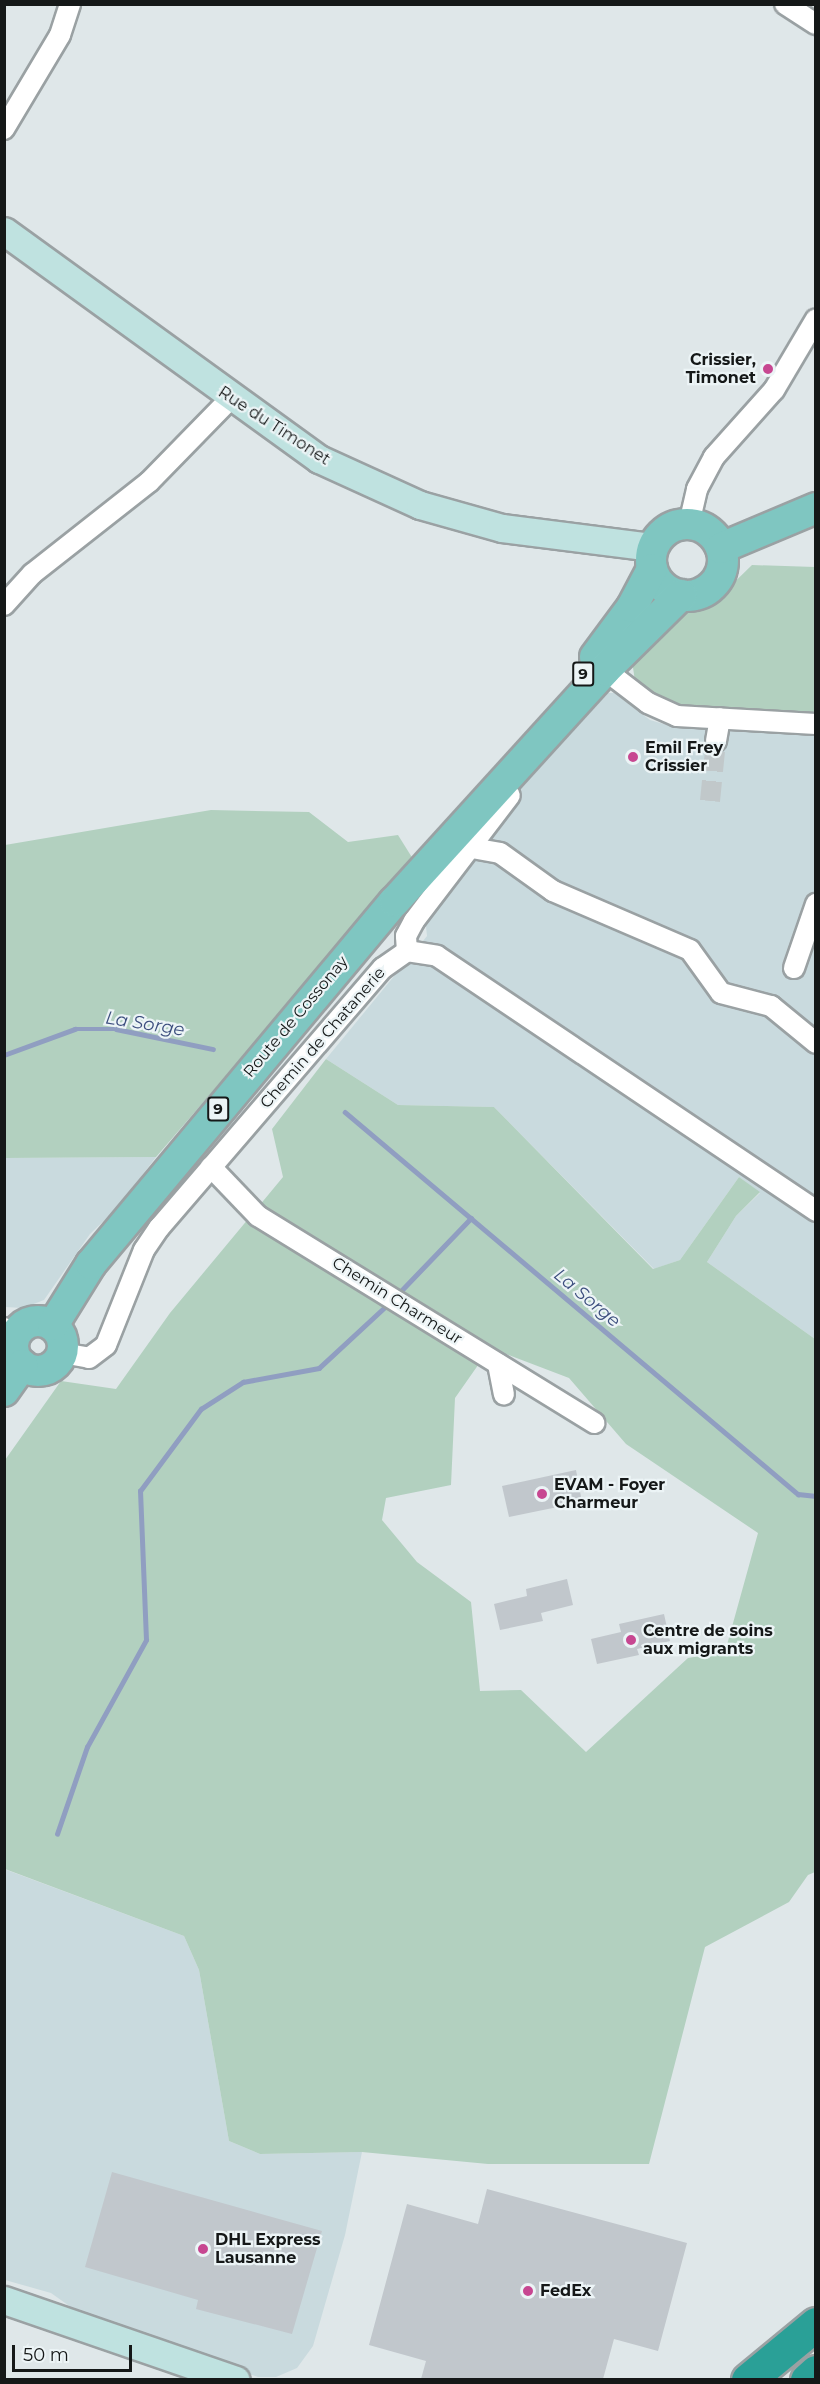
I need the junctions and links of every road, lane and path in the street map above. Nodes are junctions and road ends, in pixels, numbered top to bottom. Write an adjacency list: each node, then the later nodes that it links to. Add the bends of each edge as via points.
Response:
1 (70, 4): 4 (street, via 60,35)
2 (785, 4): 3 (street)
3 (816, 24)
4 (4, 129)
5 (4, 231): 7 (main road, Rue du Timonet)
6 (816, 319): 9 (street, via 774,390 714,457 697,489)
7 (230, 399): 11 (main road, Rue du Timonet, via 319,459 420,505 502,528); 13 (street, via 149,482 32,574)
8 (816, 508): 10 (main road)
9 (690, 524): 10 (main road, via 709,531); 11 (main road, 9, via 668,530)
10 (721, 548): 12 (main road, 9, via 722,566 715,583 693,596)
11 (653, 558): 12 (main road, via 663,586); 18 (main road, Route de Cossonay / 9, via 632,607)
12 (681, 596): 14 (main road, Route de Cossonay / 9)
13 (4, 605)
14 (605, 670): 15 (street, via 648,704 677,716); 18 (main road, Route de Cossonay / 9)
15 (720, 718): 16 (street); 17 (street)
16 (816, 724)
17 (716, 741)
18 (508, 785): 19 (street); 26 (main road, Route de Cossonay / 9, via 181,1152 80,1278)
19 (472, 848): 21 (street, via 414,921 406,936); 23 (street, via 500,853 553,891 690,950 721,993 771,1006)
20 (816, 904): 22 (street)
21 (407, 951): 24 (street, Chemin de Chatanerie, via 383,968); 25 (street, via 437,956)
22 (794, 968)
23 (816, 1043)
24 (211, 1167): 28 (street, Chemin de Chatanerie, via 144,1250 106,1345 89,1358); 29 (street, Chemin Charmeur, via 258,1216)
25 (816, 1211)
26 (53, 1325): 27 (main road, via 28,1322); 28 (main road, via 62,1338)
27 (10, 1331): 30 (main road)
28 (62, 1353): 30 (main road, via 45,1370)
29 (498, 1364): 32 (street); 33 (street, Chemin Charmeur)
30 (22, 1365): 31 (main road)
31 (4, 1390)
32 (504, 1394)
33 (594, 1424)
34 (4, 2300): 37 (main road)
35 (816, 2324): 38 (highway)
36 (816, 2372): 39 (highway)
37 (236, 2379)
38 (748, 2379)
39 (807, 2379)

